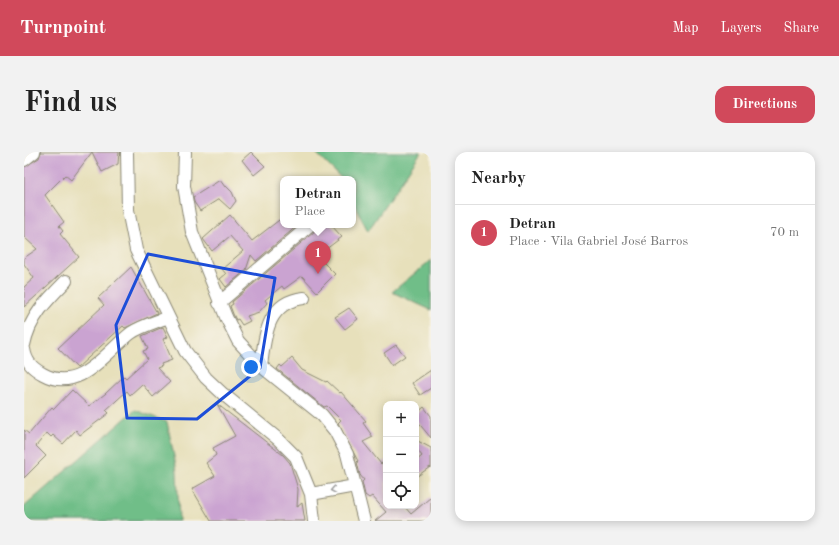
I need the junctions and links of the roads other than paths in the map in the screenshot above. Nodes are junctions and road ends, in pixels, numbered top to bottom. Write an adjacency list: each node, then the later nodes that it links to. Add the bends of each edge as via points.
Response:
1 (34, 152): 4 (street)
2 (127, 152): 9 (street, via 131,230 136,250)
3 (185, 152): 8 (street, via 184,186 192,232)
4 (24, 160)
5 (306, 228): 8 (street)
6 (66, 281): 10 (street, via 43,303 26,334)
7 (304, 298): 12 (street, via 284,303 275,311 264,343)
8 (219, 303): 12 (street, via 238,341)
9 (168, 317): 11 (street, via 132,332 85,373 69,380 50,378 33,368 25,357); 14 (street, via 185,351 206,378 296,457)
10 (24, 345)
11 (24, 349)
12 (261, 366): 13 (street, via 322,415 335,431 346,454)
13 (355, 486): 14 (street, one-way to 14); 16 (street)
14 (311, 494): 15 (street)
15 (314, 521)
16 (364, 521)

